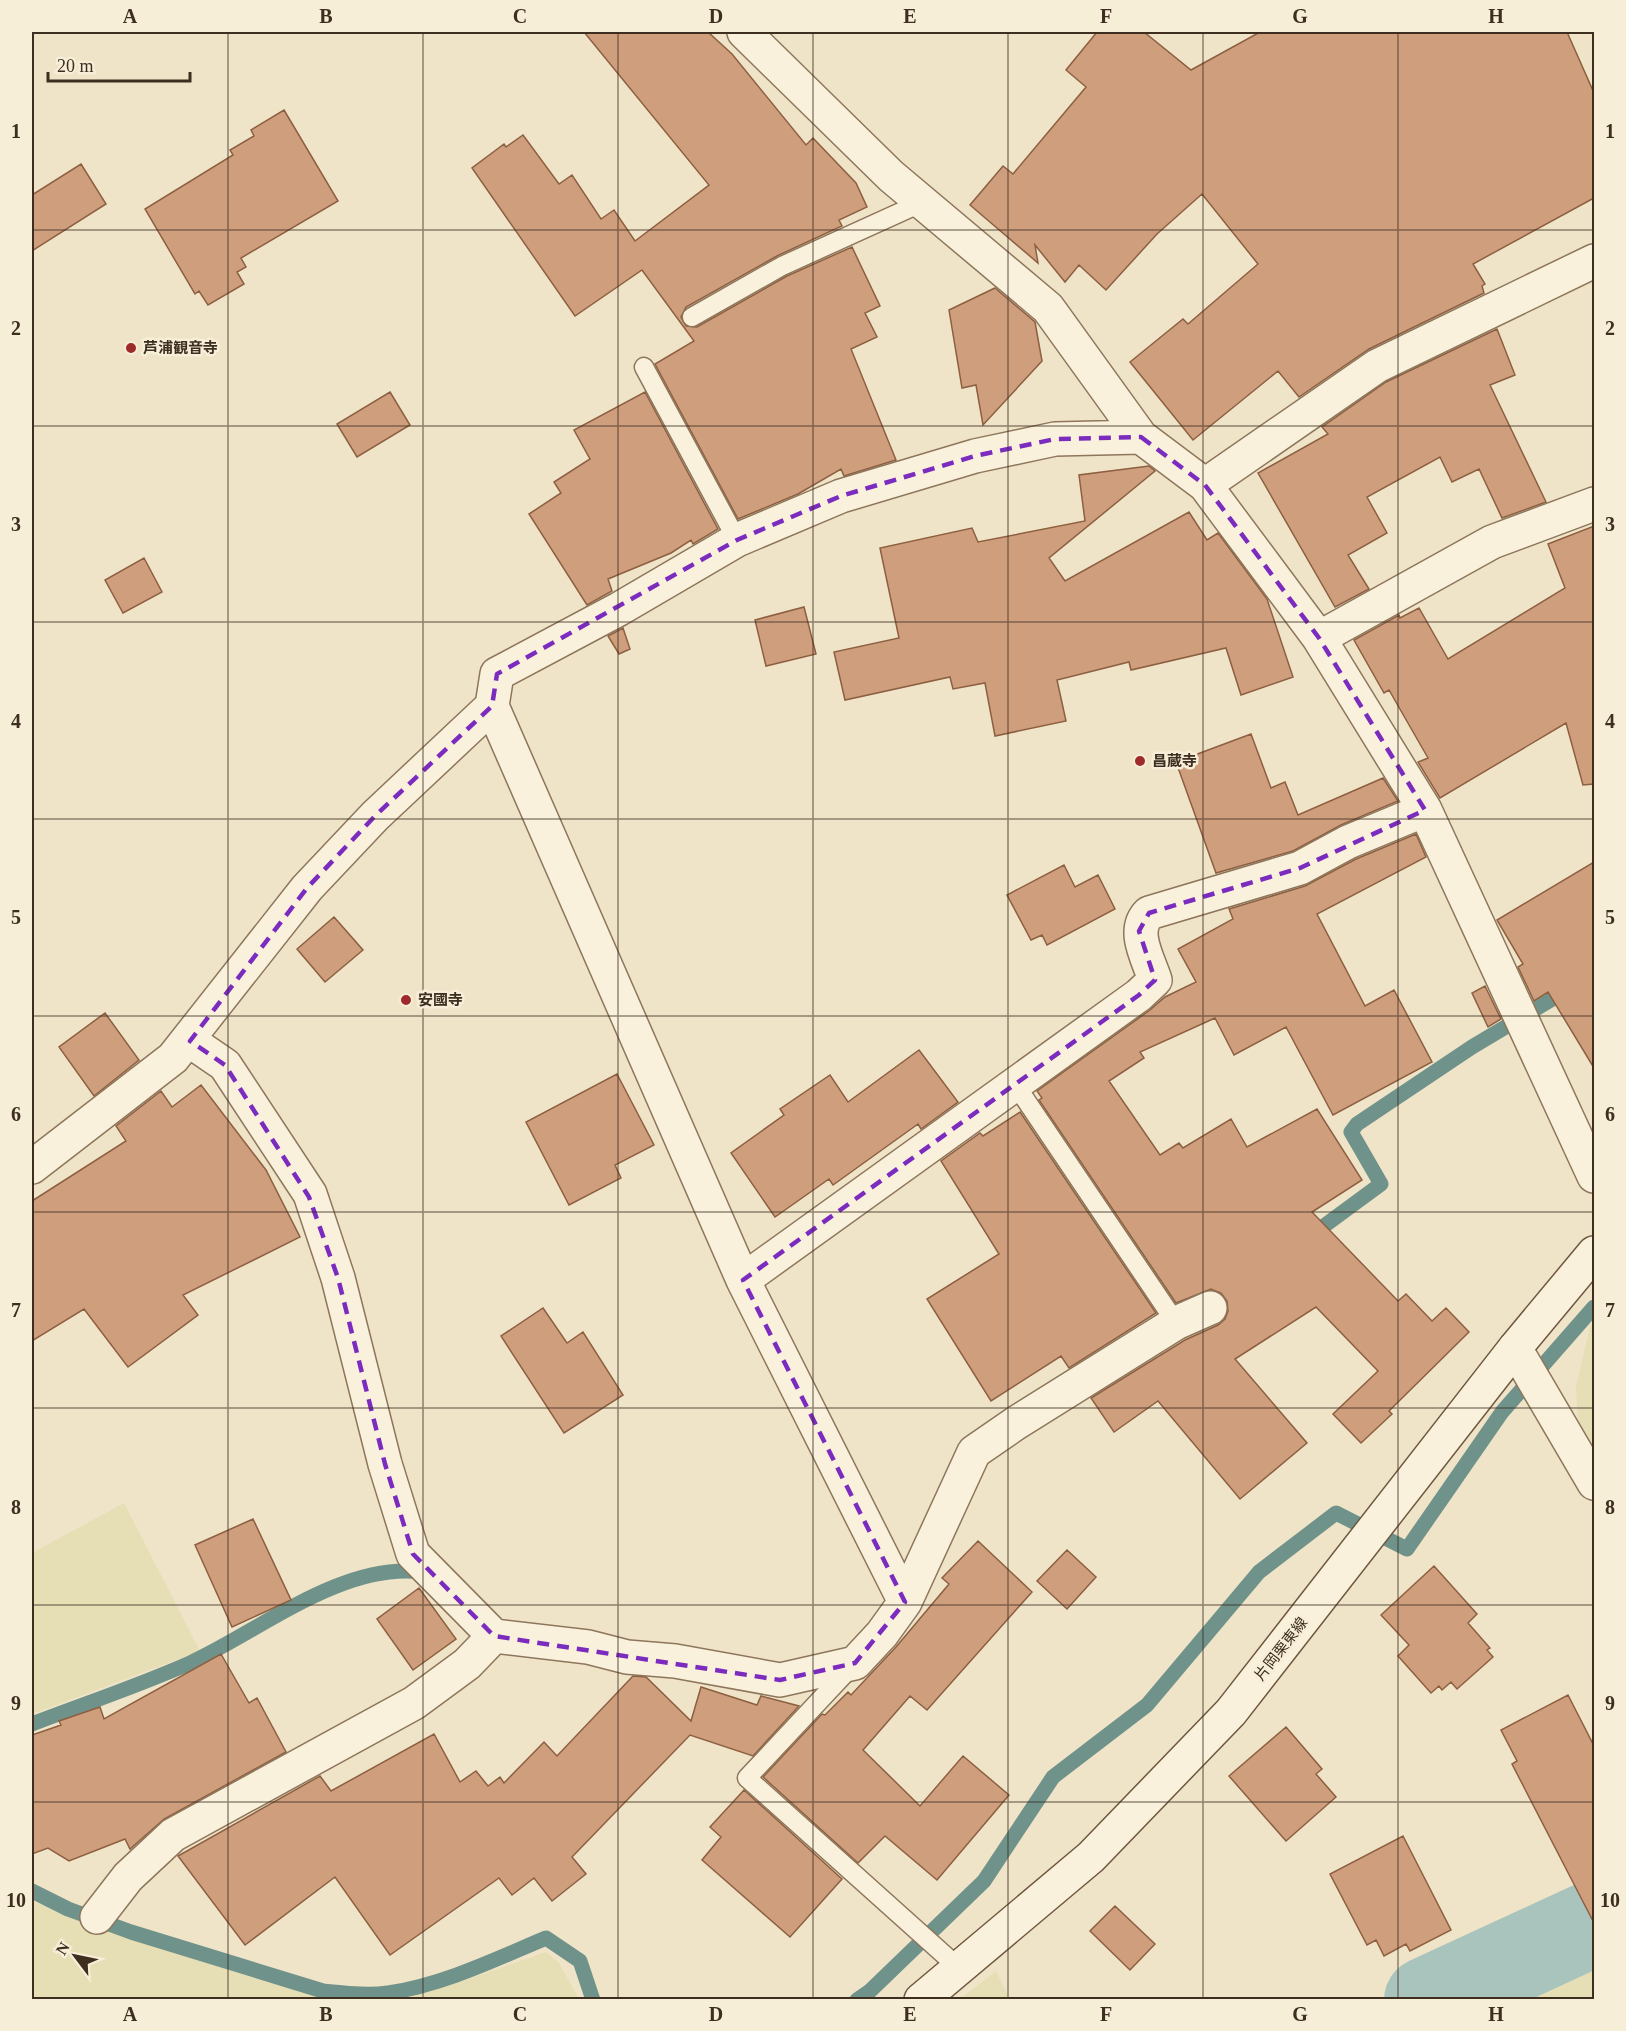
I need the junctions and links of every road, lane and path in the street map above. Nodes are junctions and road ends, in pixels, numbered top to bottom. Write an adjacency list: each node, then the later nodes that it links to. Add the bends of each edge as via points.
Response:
1 (744, 32): 2 (street)
2 (922, 202): 4 (lane, via 782,266); 6 (street, via 1048,308)
3 (1594, 261): 7 (street, via 1377,366)
4 (692, 316)
5 (644, 367): 9 (lane)
6 (1141, 437): 7 (street); 9 (street, via 1055,440 975,456 841,496)
7 (1205, 485): 10 (street)
8 (1594, 504): 10 (street, via 1492,542)
9 (737, 540): 11 (street, via 497,674)
10 (1319, 639): 12 (street)
11 (492, 706): 13 (street, via 375,816 308,888); 18 (street)
12 (1425, 810): 14 (street, via 1348,842 1300,868 1149,913 1141,921 1139,932 1155,980); 16 (street)
13 (190, 1041): 15 (street); 24 (street, via 225,1065 310,1194 339,1278 385,1464 412,1554)
14 (1015, 1084): 18 (street); 20 (lane)
15 (32, 1167)
16 (1594, 1176)
17 (1594, 1253): 21 (street, 片岡栗東線)
18 (743, 1280): 23 (street)
19 (1210, 1308): 20 (street)
20 (1176, 1323): 23 (street, via 974,1452)
21 (1515, 1348): 22 (street); 27 (street, 片岡栗東線, via 1231,1712 1091,1857)
22 (1594, 1483)
23 (905, 1602): 25 (street)
24 (494, 1636): 25 (street, via 588,1647 627,1657 675,1661 780,1680); 26 (street, via 467,1664 414,1703 173,1835 129,1877)
25 (855, 1663): 27 (lane, via 747,1778)
26 (97, 1917)
27 (958, 1968): 28 (street, 片岡栗東線)
28 (921, 2000)

